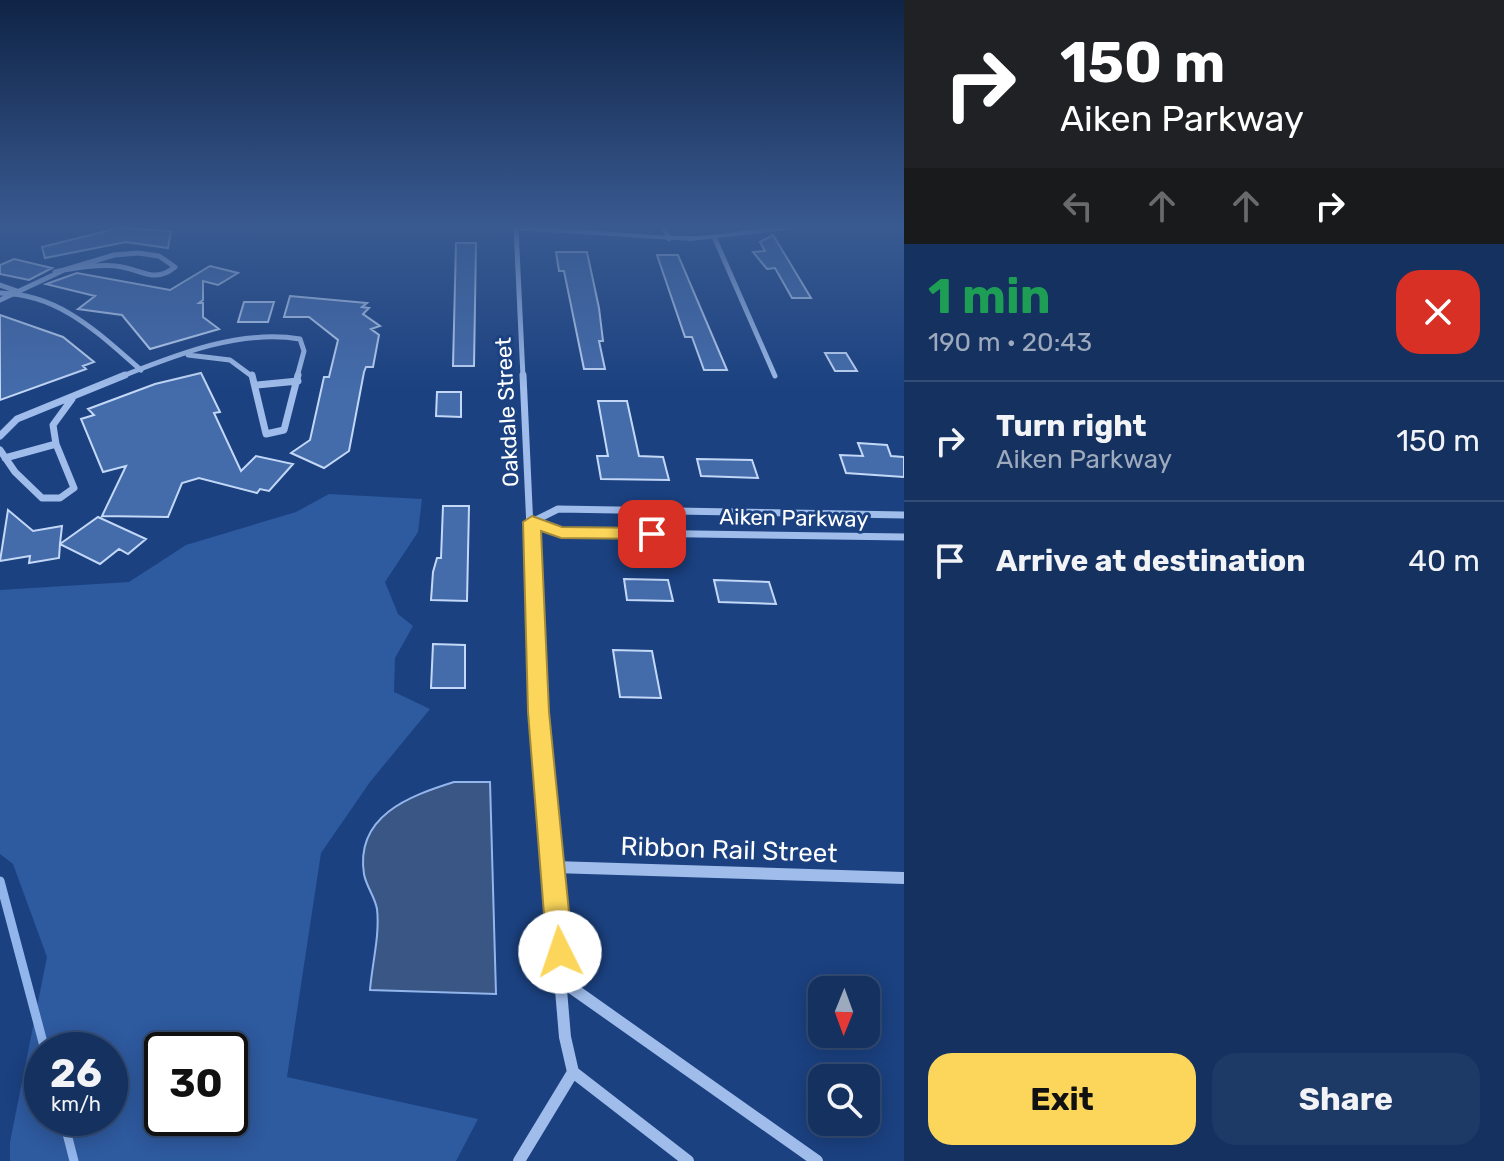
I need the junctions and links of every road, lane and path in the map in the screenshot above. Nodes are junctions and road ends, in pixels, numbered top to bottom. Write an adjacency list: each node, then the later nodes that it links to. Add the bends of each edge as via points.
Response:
1 (35, 282): 5 (street)
2 (518, 282): 19 (street, Oakdale Street)
3 (734, 282): 10 (street)
4 (0, 285): 5 (street)
5 (18, 291): 6 (street); 7 (street); 9 (street, via 61,306)
6 (0, 293)
7 (0, 300)
8 (188, 355): 9 (street); 11 (street, via 246,337 292,336 304,345); 12 (street, via 236,362)
9 (141, 370): 13 (street)
10 (775, 376)
11 (298, 381): 12 (street); 12 (street, via 284,430 276,434 262,428)
12 (257, 385)
13 (76, 396): 14 (street, via 17,419); 15 (street, via 53,425)
14 (0, 436)
15 (56, 444): 17 (street); 17 (street, via 74,488 60,498 42,498)
16 (0, 450): 17 (street)
17 (5, 458)
18 (904, 515): 19 (street, Aiken Parkway, via 558,509)
19 (532, 522): 20 (street, Aiken Parkway, via 561,532); 21 (street, Oakdale Street, via 538,712)
20 (904, 537)
21 (554, 867): 22 (street, Ribbon Rail Street); 23 (street, Oakdale Street)
22 (904, 878)
23 (562, 981): 24 (street, Oakdale Street); 27 (street)
24 (573, 1072): 25 (street); 26 (street)
25 (519, 1161)
26 (688, 1161)
27 (817, 1161)

